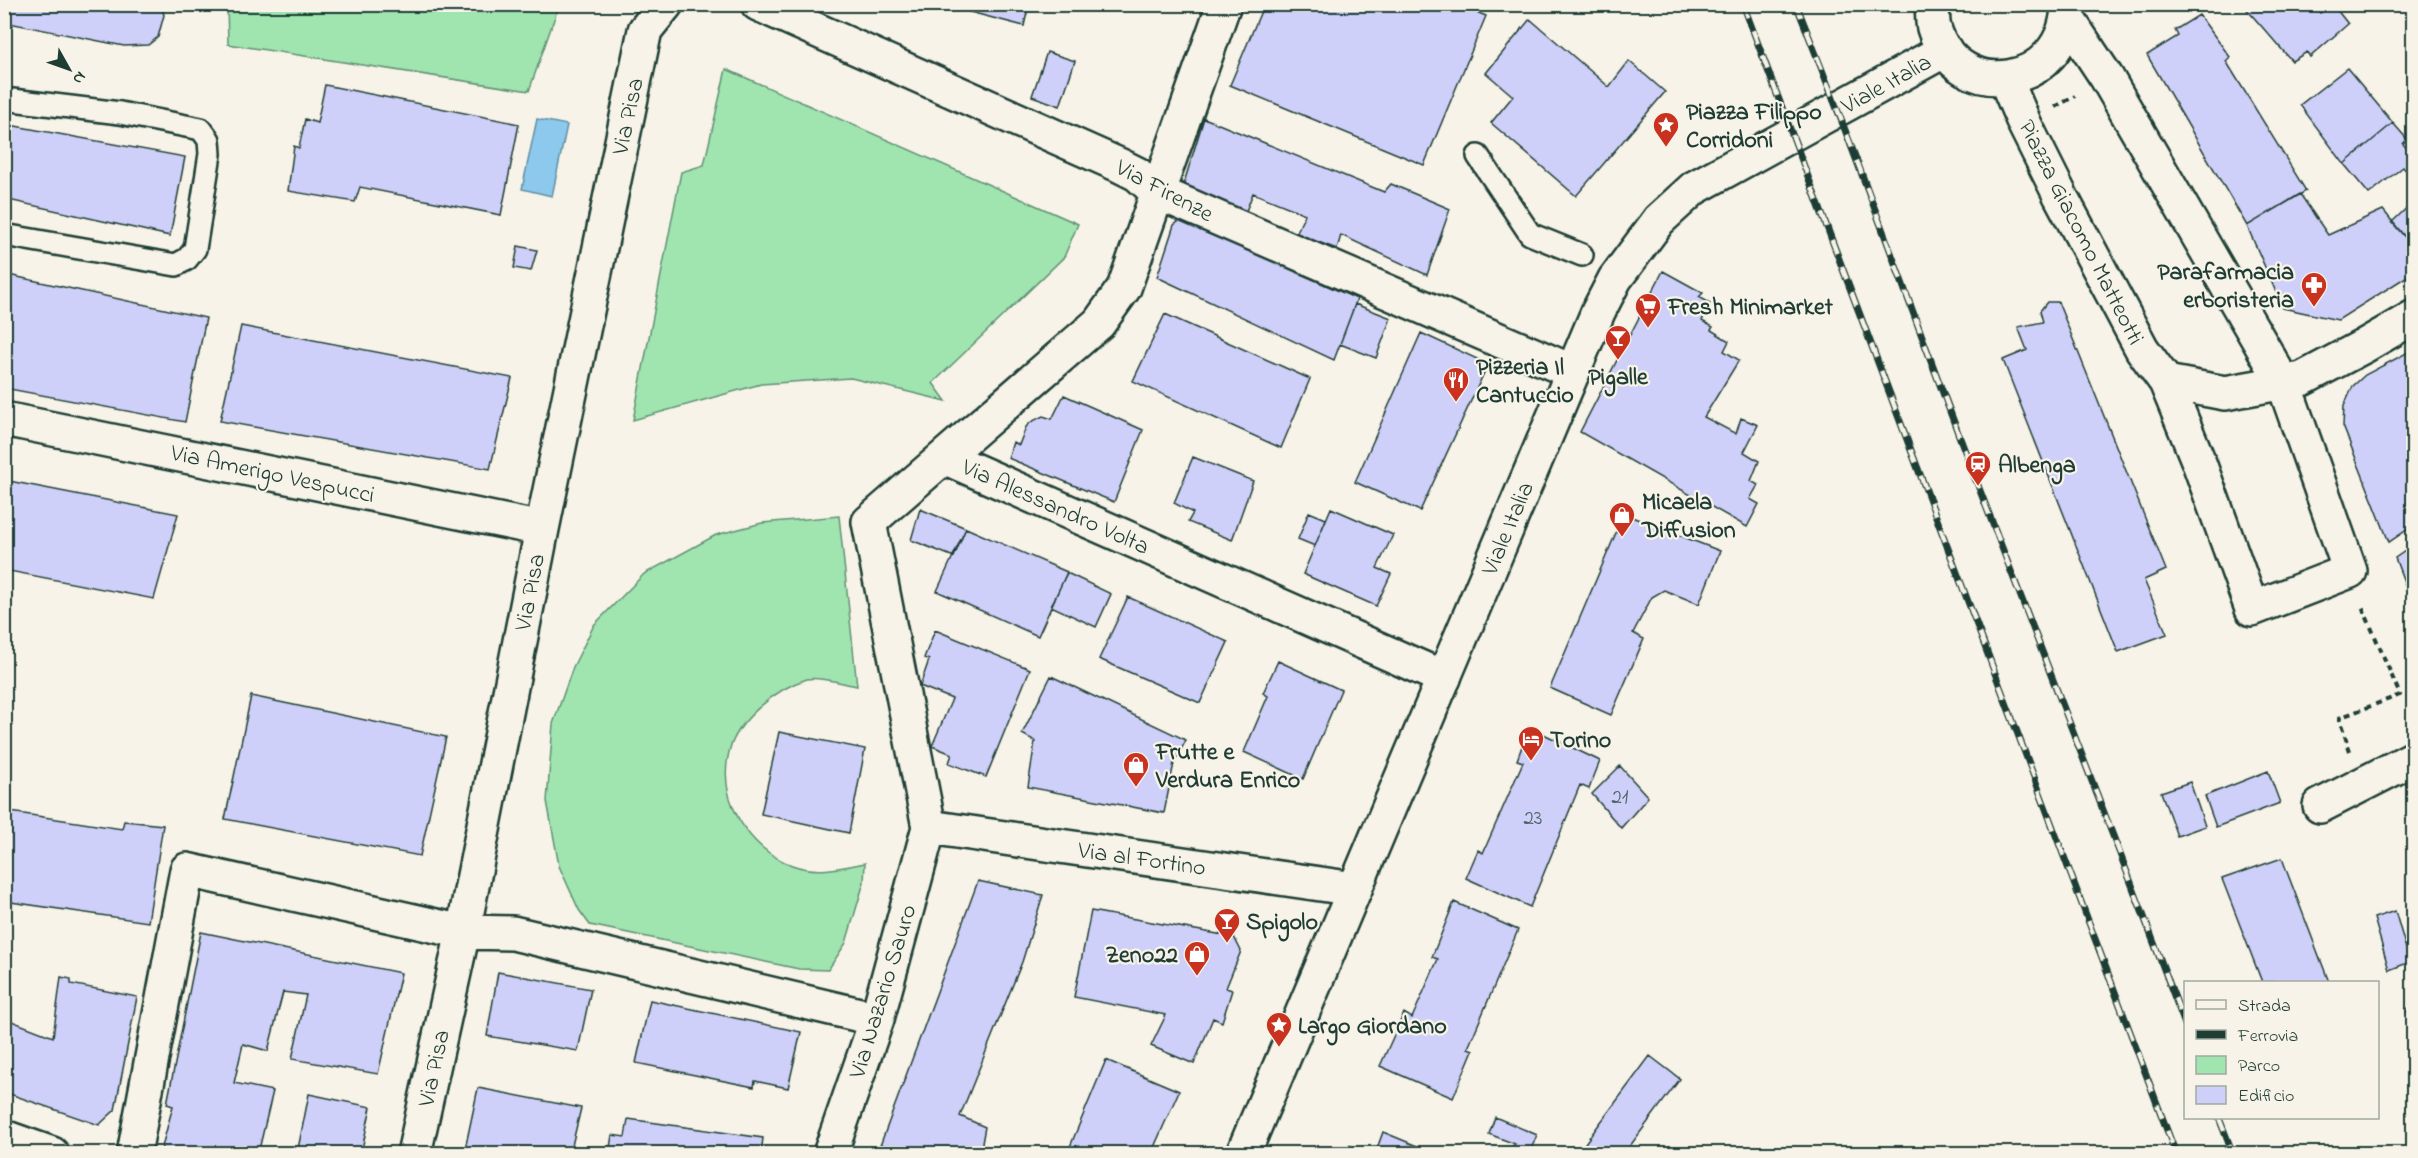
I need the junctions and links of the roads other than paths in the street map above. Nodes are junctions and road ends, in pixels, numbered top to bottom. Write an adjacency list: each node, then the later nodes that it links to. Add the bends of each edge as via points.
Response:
1 (666, 4): 19 (street, Via Pisa, via 645,30)
2 (758, 4): 10 (street, Via Firenze, via 1119,165 1137,174)
3 (1224, 4): 10 (street)
4 (1932, 4): 6 (street, via 1934,27)
5 (2068, 12): 7 (street, via 2061,41 2047,60 2028,72); 16 (street)
6 (1945, 50): 7 (street, via 1972,72); 14 (street, Viale Italia, via 1695,188 1659,220 1615,279)
7 (2005, 78): 15 (street, Piazza Giacomo Matteotti, via 2025,125 2142,349)
8 (4, 99): 11 (lane, via 120,113 201,129 209,141 210,154 195,249 176,265)
9 (1478, 156): 12 (lane, via 1530,234)
10 (1157, 192): 14 (street, Via Firenze); 18 (street, via 1124,288 1100,323)
11 (4, 235)
12 (1582, 255)
13 (2414, 317): 16 (street, via 2302,379)
14 (1573, 372): 20 (street, Viale Italia)
15 (2166, 382): 16 (street, via 2224,393); 16 (street, Piazza Giacomo Matteotti, via 2252,609 2350,571)
16 (2284, 384)
17 (4, 419): 19 (street, Via Amerigo Vespucci)
18 (944, 457): 20 (street, Via Alessandro Volta); 23 (street, Via Alessandro Volta, via 869,522)
19 (542, 528): 25 (street, Via Pisa)
20 (1444, 678): 24 (street, Viale Italia)
21 (2414, 758): 22 (street)
22 (2320, 806)
23 (929, 827): 24 (street, Via al Fortino); 26 (street, Via Nazario Sauro)
24 (1355, 889): 32 (street, Viale Italia)
25 (463, 932): 26 (street, via 513,933); 29 (street, via 187,870); 30 (street, Via Pisa)
26 (877, 1019): 31 (street, Via Nazario Sauro)
27 (4, 1137): 28 (street)
28 (52, 1154)
29 (134, 1154)
30 (414, 1154)
31 (830, 1154)
32 (1243, 1154)

